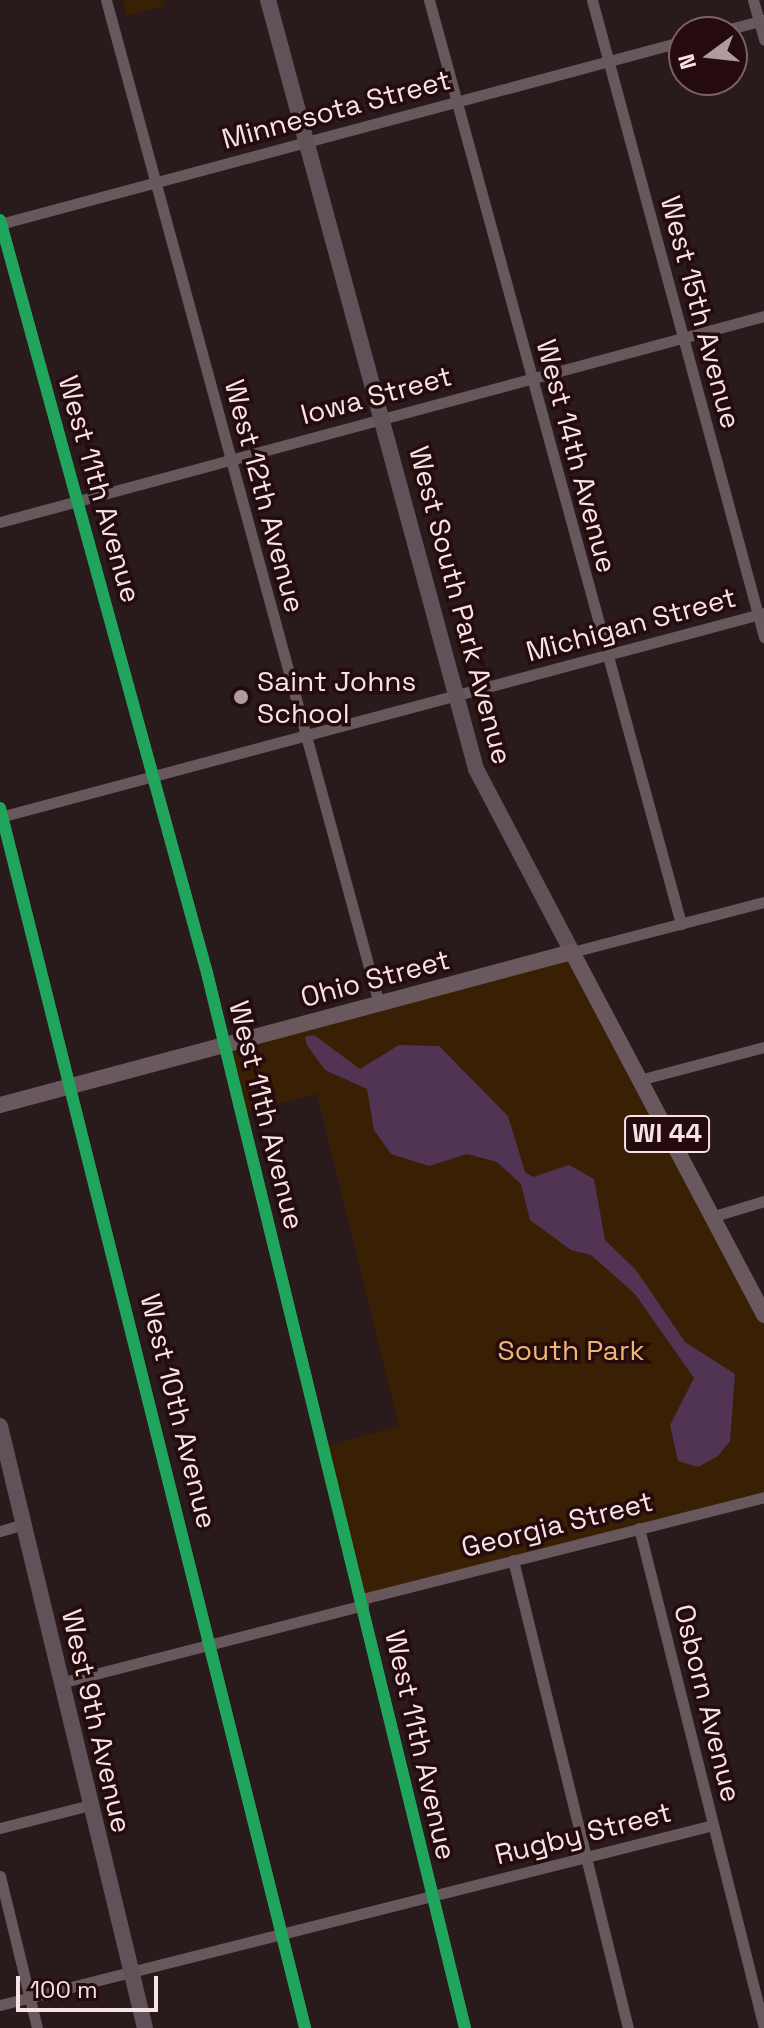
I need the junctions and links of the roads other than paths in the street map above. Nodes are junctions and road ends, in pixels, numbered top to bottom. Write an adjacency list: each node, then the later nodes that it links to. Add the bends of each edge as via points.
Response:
1 (106, 0): 12 (street, West 12th Avenue)
2 (268, 0): 11 (main road, West South Park Avenue)
3 (429, 0): 10 (street, West 14th Avenue)
4 (592, 0): 9 (street, West 15th Avenue)
5 (753, 0): 6 (street)
6 (762, 20): 7 (street)
7 (764, 39)
8 (668, 45): 9 (street, Minnesota Street)
9 (609, 62): 10 (street, Minnesota Street); 15 (street, West 15th Avenue)
10 (457, 102): 11 (street, Minnesota Street); 16 (street, West 14th Avenue)
11 (307, 142): 12 (street, Minnesota Street); 17 (main road, West South Park Avenue)
12 (155, 183): 13 (street, Minnesota Street); 18 (street, West 12th Avenue)
13 (0, 222): 19 (street, West 11th Avenue)
14 (764, 316): 15 (street, Iowa Street)
15 (684, 338): 16 (street, Iowa Street); 21 (street, West 15th Avenue)
16 (532, 378): 17 (street, Iowa Street); 23 (street, West 14th Avenue)
17 (383, 418): 18 (street, Iowa Street); 24 (main road, West South Park Avenue)
18 (229, 458): 19 (street, Iowa Street); 25 (street, West 12th Avenue)
19 (79, 501): 20 (street, Iowa Street); 26 (street, West 11th Avenue)
20 (0, 522)
21 (761, 614): 22 (street, West 15th Avenue); 23 (street, Michigan Street)
22 (764, 637)
23 (607, 656): 24 (street, Michigan Street); 29 (street, West 14th Avenue)
24 (457, 696): 25 (street, Michigan Street); 30 (main road, West South Park Avenue, via 481,780)
25 (305, 738): 26 (street, Michigan Street); 31 (street, West 12th Avenue)
26 (155, 778): 27 (street, Michigan Street); 32 (street, West 11th Avenue)
27 (1, 814): 35 (street, West 10th Avenue)
28 (764, 902): 29 (street, Ohio Street)
29 (681, 924): 30 (street, Ohio Street)
30 (572, 952): 31 (main road, Ohio Street); 34 (main road, West South Park Avenue / WI 44)
31 (379, 1004): 32 (main road, Ohio Street)
32 (225, 1045): 35 (main road, Ohio Street); 46 (street, West 11th Avenue)
33 (764, 1047): 34 (street)
34 (639, 1080): 38 (main road, West South Park Avenue / WI 44)
35 (74, 1085): 36 (main road, Ohio Street); 47 (street, West 10th Avenue)
36 (0, 1105)
37 (764, 1201): 38 (street)
38 (711, 1217): 39 (main road, West South Park Avenue / WI 44)
39 (764, 1315)
40 (0, 1426): 42 (main road, West 9th Avenue)
41 (764, 1497): 43 (street, Georgia Street)
42 (24, 1524): 44 (street); 48 (main road, West 9th Avenue)
43 (639, 1528): 45 (street, Georgia Street); 50 (street, Osborn Avenue)
44 (0, 1531)
45 (513, 1560): 46 (street, Georgia Street); 52 (street)
46 (362, 1602): 47 (street, Georgia Street); 54 (street, West 11th Avenue)
47 (211, 1644): 48 (street, Georgia Street); 55 (street, West 10th Avenue)
48 (60, 1683): 49 (main road, West 9th Avenue)
49 (90, 1805): 51 (street); 56 (main road, West 9th Avenue)
50 (713, 1825): 52 (street, Rugby Street); 64 (street, Osborn Avenue)
51 (0, 1828)
52 (586, 1856): 54 (street, Rugby Street); 63 (street)
53 (0, 1876): 57 (street)
54 (432, 1896): 55 (street, Rugby Street); 62 (street, West 11th Avenue)
55 (282, 1932): 56 (street, Rugby Street); 61 (street, West 10th Avenue)
56 (131, 1971): 57 (street, Rugby Street); 60 (main road, West 9th Avenue)
57 (30, 1998): 58 (street, Rugby Street); 59 (street)
58 (0, 2005)
59 (37, 2028)
60 (145, 2028)
61 (305, 2028)
62 (465, 2028)
63 (628, 2028)
64 (764, 2028)

